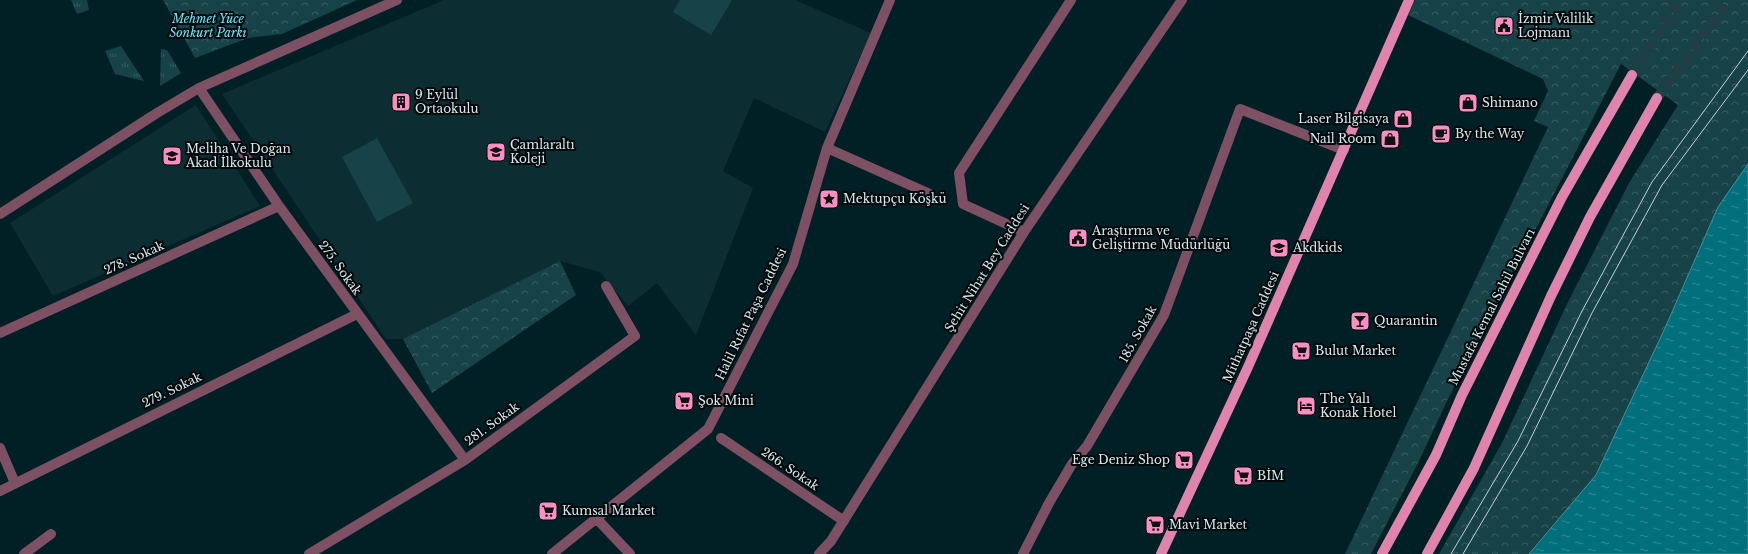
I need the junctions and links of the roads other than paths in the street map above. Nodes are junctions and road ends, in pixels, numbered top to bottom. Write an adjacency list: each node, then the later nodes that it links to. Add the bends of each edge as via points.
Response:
1 (396, 0): 7 (street)
2 (890, 0): 9 (street, Halil Rıfat Paşa Caddesi)
3 (1071, 0): 14 (street, via 959,173 963,204)
4 (1182, 0): 14 (street, Şehit Nihat Bey Caddesi)
5 (1409, 0): 10 (main road, Mithatpaşa Caddesi)
6 (1632, 75): 33 (main road, Mustafa Kemal Sahil Bulvarı, via 1562,197 1462,395 1436,455)
7 (199, 88): 12 (street, 275. Sokak); 13 (street)
8 (1657, 98): 34 (main road, via 1590,217 1551,296 1474,468)
9 (827, 148): 11 (street); 23 (street, Halil Rıfat Paşa Caddesi, via 793,264 708,429)
10 (1344, 150): 31 (street, 185. Sokak, via 1240,109 1164,315 1087,446 1072,464); 32 (main road, Mithatpaşa Caddesi)
11 (930, 194)
12 (279, 206): 16 (street, 275. Sokak); 17 (street, 278. Sokak)
13 (0, 214)
14 (1024, 232): 24 (street, Şehit Nihat Bey Caddesi)
15 (606, 286): 20 (street, 281. Sokak, via 635,336)
16 (356, 314): 20 (street, 275. Sokak); 21 (street, 279. Sokak)
17 (0, 333)
18 (721, 438): 24 (street, 266. Sokak)
19 (0, 448): 21 (street)
20 (465, 460): 27 (street, 281. Sokak)
21 (15, 483): 22 (street, 279. Sokak)
22 (0, 491)
23 (597, 520): 28 (street, Halil Rıfat Paşa Caddesi); 29 (street)
24 (844, 520): 30 (street, Şehit Nihat Bey Caddesi)
25 (51, 534): 26 (street)
26 (24, 554)
27 (309, 554)
28 (552, 554)
29 (630, 554)
30 (820, 554)
31 (1023, 554)
32 (1162, 554)
33 (1382, 554)
34 (1427, 554)

